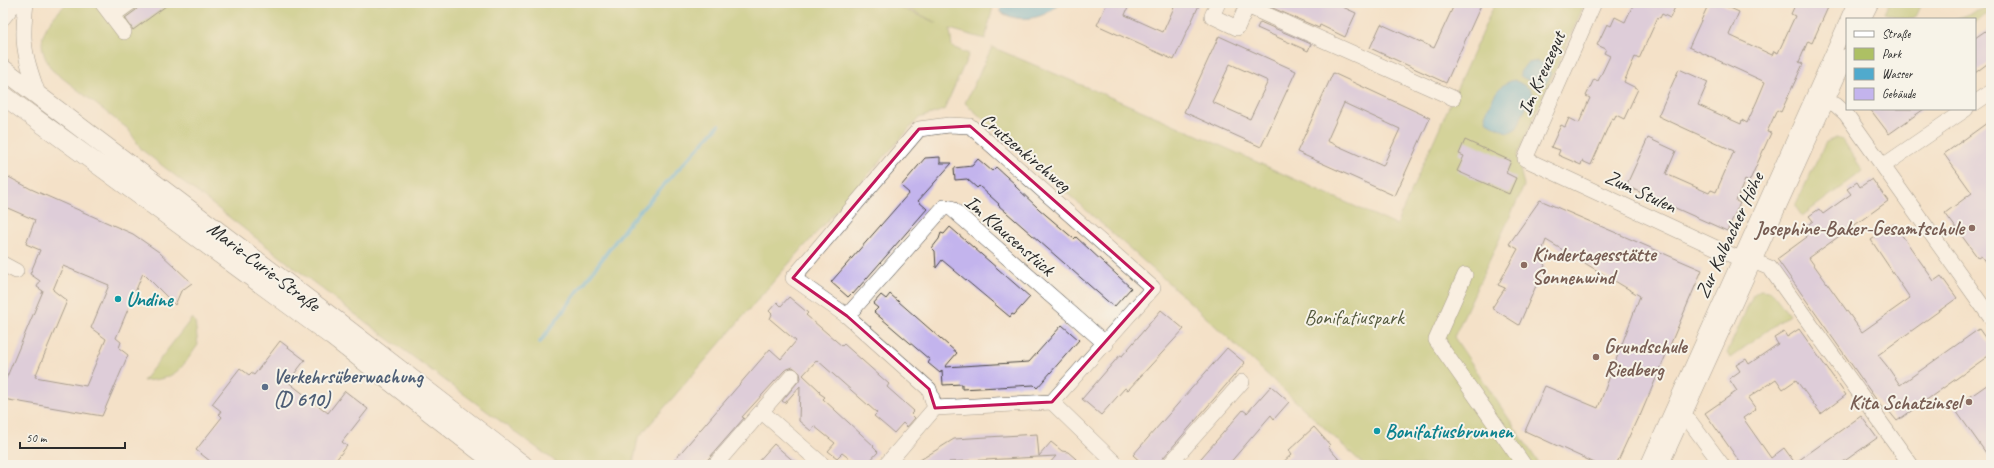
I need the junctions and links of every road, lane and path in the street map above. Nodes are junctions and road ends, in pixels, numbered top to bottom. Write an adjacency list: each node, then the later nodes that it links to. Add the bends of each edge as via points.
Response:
1 (16, 3): 11 (street)
2 (26, 3): 20 (street, via 25,43 28,63)
3 (102, 3): 10 (street)
4 (130, 3): 10 (street)
5 (1218, 3): 9 (street, via 1212,16 1237,28)
6 (1594, 3): 25 (street, Im Kreuzegut)
7 (1855, 3): 12 (street)
8 (1871, 3): 13 (street)
9 (1248, 4): 21 (street)
10 (112, 16): 15 (street)
11 (3, 18)
12 (1848, 18)
13 (1864, 18)
14 (1846, 25): 22 (street, Zur Kalbacher Höhe)
15 (124, 32)
16 (1846, 58): 22 (street, Zur Kalbacher Höhe)
17 (3, 69): 20 (main road, Marie-Curie-Straße)
18 (1991, 92): 23 (street)
19 (3, 95): 40 (main road, Marie-Curie-Straße, via 332,336)
20 (39, 97): 41 (main road, Marie-Curie-Straße, via 338,322)
21 (1453, 98)
22 (1821, 98): 26 (street, via 1846,114); 27 (street, Zur Kalbacher Höhe)
23 (1976, 102)
24 (1965, 110): 26 (street)
25 (1524, 160): 27 (street, Zum Stulen)
26 (1883, 166): 32 (street)
27 (1747, 260): 39 (street, Zur Kalbacher Höhe); 51 (street, Zum Stulen, via 1770,268)
28 (3, 264): 29 (street)
29 (16, 271)
30 (1465, 275): 47 (street, via 1436,340)
31 (847, 316): 33 (street, Im Klausenstück, via 944,207 951,208); 33 (street, Crutzenkirchweg, via 792,278 919,129 949,125 970,126 1153,288); 37 (street, via 929,389)
32 (1991, 318)
33 (1106, 344): 36 (street)
34 (792, 376): 38 (street)
35 (1242, 382): 46 (street)
36 (1052, 402): 37 (street); 45 (street)
37 (935, 408): 44 (street)
38 (762, 412): 42 (street); 43 (street)
39 (1679, 412): 48 (street, Zur Kalbacher Höhe); 49 (street, Zur Kalbacher Höhe); 50 (street)
40 (498, 465)
41 (522, 465)
42 (715, 465)
43 (823, 465)
44 (886, 465)
45 (1117, 465)
46 (1169, 465)
47 (1524, 465)
48 (1648, 465)
49 (1661, 465)
50 (1722, 465)
51 (1911, 465)

